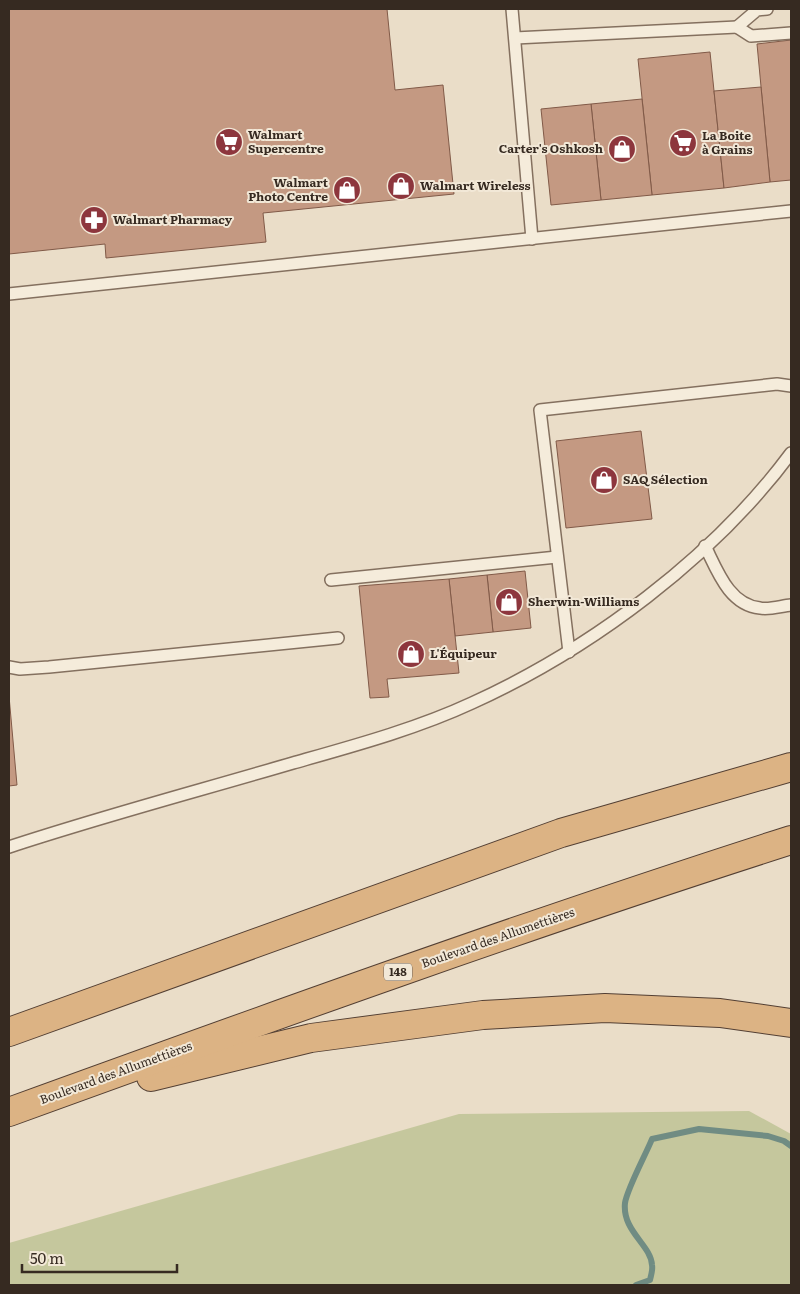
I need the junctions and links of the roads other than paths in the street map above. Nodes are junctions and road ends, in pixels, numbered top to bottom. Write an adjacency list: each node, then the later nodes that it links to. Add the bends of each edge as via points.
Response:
1 (512, 9): 5 (lane)
2 (767, 9): 3 (lane, via 757,10)
3 (737, 27): 4 (lane, via 751,36); 5 (lane)
4 (791, 33)
5 (515, 38): 7 (lane)
6 (791, 211): 7 (lane)
7 (532, 239): 8 (lane)
8 (9, 294)
9 (791, 386): 12 (lane, via 778,384 540,410)
10 (791, 453): 11 (lane, via 741,514)
11 (705, 546): 14 (lane, via 727,588 741,602 760,608); 16 (lane, via 638,604)
12 (557, 558): 13 (lane); 16 (lane)
13 (331, 580)
14 (791, 606)
15 (338, 638): 17 (lane, via 49,667)
16 (568, 652): 22 (lane, via 478,701 397,731)
17 (9, 667)
18 (791, 757): 20 (highway)
19 (791, 767): 20 (highway)
20 (561, 833): 24 (highway)
21 (791, 840): 25 (highway, Boulevard des Allumettières / 148, via 361,985)
22 (9, 847)
23 (791, 1023): 26 (highway, via 720,1013 605,1008 483,1015 311,1038 145,1078)
24 (9, 1032)
25 (9, 1112)
26 (9, 1122)

